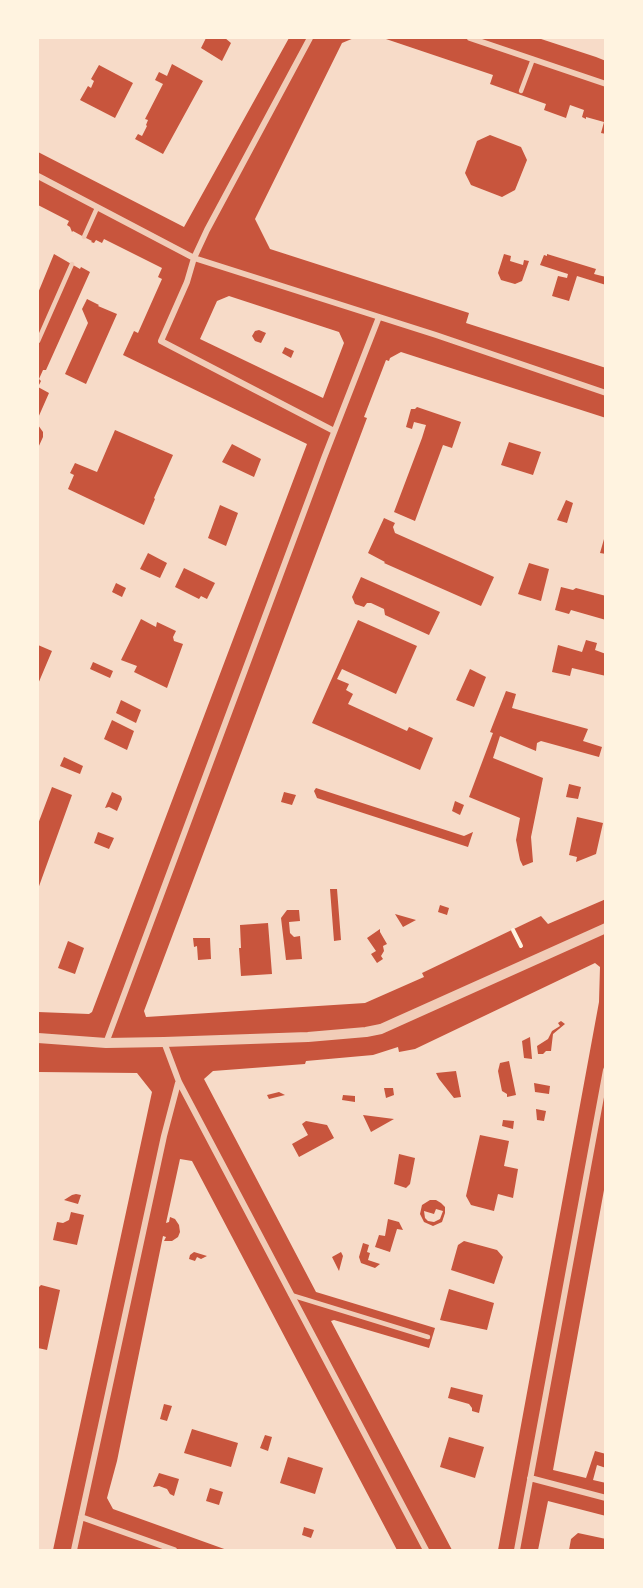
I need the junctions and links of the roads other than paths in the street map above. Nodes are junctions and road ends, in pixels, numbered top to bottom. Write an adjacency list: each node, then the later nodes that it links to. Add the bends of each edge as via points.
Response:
1 (310, 38): 9 (street)
2 (471, 38): 3 (street)
3 (533, 59): 4 (street); 5 (lane)
4 (606, 84)
5 (521, 91)
6 (38, 176): 7 (street)
7 (97, 208): 8 (lane); 9 (street)
8 (84, 237)
9 (194, 258): 11 (street); 14 (street, via 161,342)
10 (72, 264): 12 (lane)
11 (379, 316): 13 (street); 14 (street)
12 (38, 340)
13 (606, 393)
14 (334, 431): 17 (street)
15 (606, 928): 18 (street, via 381,1029 308,1037)
16 (38, 1038): 17 (street)
17 (106, 1042): 18 (street)
18 (164, 1042): 20 (street)
19 (606, 1070): 23 (street)
20 (178, 1082): 21 (street); 25 (street)
21 (291, 1295): 22 (lane); 28 (street)
22 (428, 1337)
23 (530, 1478): 24 (street); 29 (street)
24 (606, 1498)
25 (81, 1517): 26 (street); 27 (street)
26 (74, 1551)
27 (174, 1551)
28 (426, 1551)
29 (517, 1551)

